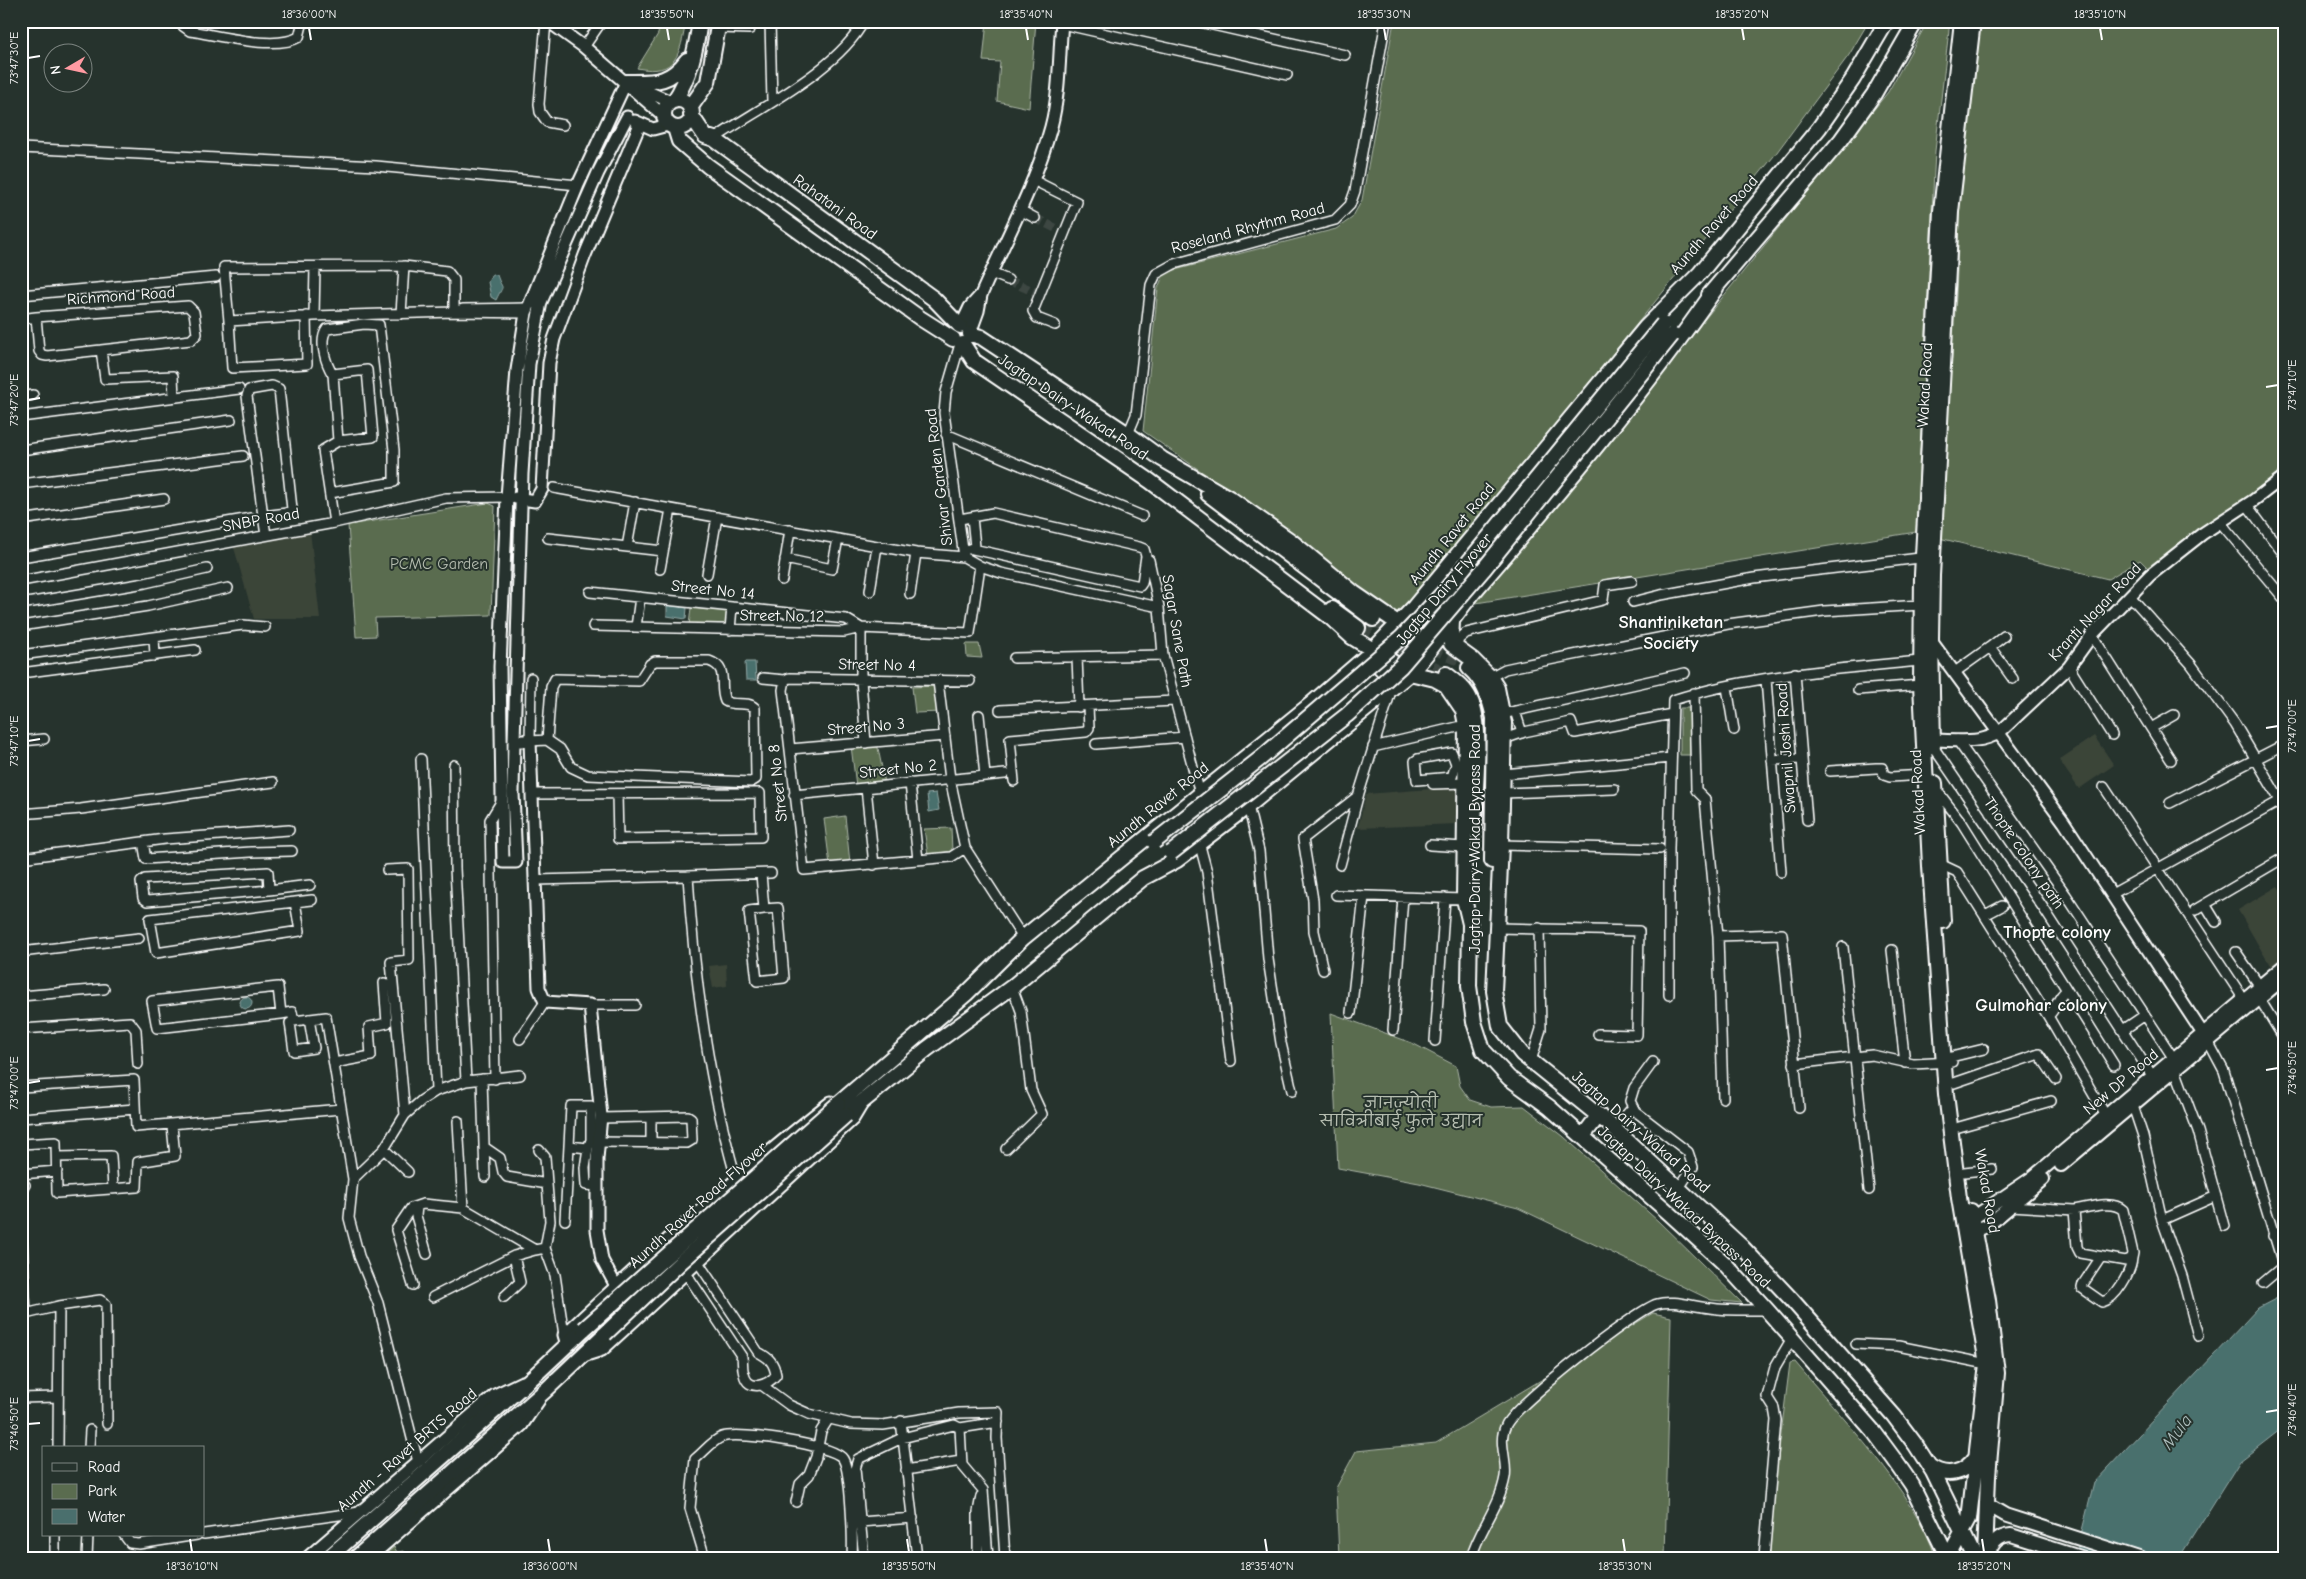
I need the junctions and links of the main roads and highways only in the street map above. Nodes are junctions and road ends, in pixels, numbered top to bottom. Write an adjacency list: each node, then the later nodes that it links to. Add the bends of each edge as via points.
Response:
1 (700, 21): 8 (main road)
2 (1887, 21): 14 (main road, Aundh Ravet Road, via 1819,128)
3 (1916, 21): 15 (main road, via 1874,94 1841,140)
4 (1955, 21): 13 (main road, via 1939,166)
5 (1962, 21): 13 (main road)
6 (1973, 21): 20 (main road, Wakad Road, via 1951,212)
7 (718, 24): 11 (main road, via 708,82)
8 (696, 49): 9 (main road, via 678,73 658,81); 10 (main road, via 684,86)
9 (626, 82)
10 (673, 101): 11 (main road, via 682,101); 12 (main road, via 665,108)
11 (691, 112): 12 (main road, via 685,126); 17 (main road, Rahatani Road, via 705,136 714,139 934,299)
12 (669, 123): 17 (main road, via 679,141 708,166)
13 (1941, 211): 20 (main road, Wakad Road)
14 (1700, 273): 16 (main road, Jagtap Dairy Flyover); 22 (main road, Aundh Ravet Road, via 1646,327)
15 (1716, 288): 16 (main road, Jagtap Dairy Flyover); 25 (main road, via 1678,342 1452,620)
16 (1667, 330): 31 (main road, Jagtap Dairy Flyover, bridge, via 1402,637 1268,752); 32 (main road, Jagtap Dairy Flyover, bridge, via 1484,570 1401,666 1347,715 1171,853)
17 (960, 335): 18 (main road, via 981,337); 19 (main road, Jagtap Dairy-Wakad Road, via 974,361 1150,480)
18 (1162, 459): 21 (main road); 22 (main road, via 1238,504)
19 (1167, 495): 23 (main road, Jagtap Dairy-Wakad Road, via 1330,617); 23 (main road, Jagtap Dairy-Wakad Road, via 1192,506)
20 (1928, 557): 24 (main road, Wakad Road); 24 (main road, Wakad Road, via 1921,604)
21 (1372, 619)
22 (1398, 624): 25 (main road); 26 (main road, Aundh Ravet Road)
23 (1355, 632): 26 (main road)
24 (1926, 637): 30 (main road, Wakad Road); 30 (main road, Wakad Road, via 1920,661)
25 (1455, 650): 27 (main road); 35 (main road, Jagtap Dairy-Wakad Bypass Road, via 1484,685 1494,718 1489,919); 35 (main road, Jagtap Dairy-Wakad Road, via 1490,677 1509,712 1504,739)
26 (1371, 652): 27 (main road); 29 (main road); 31 (main road, Aundh Ravet Road, via 1200,794)
27 (1410, 673): 29 (main road); 33 (main road, via 1446,685 1461,705 1466,726 1461,764 1465,783 1464,899)
28 (1446, 674): 33 (main road, via 1471,700 1474,714 1476,747)
29 (1394, 688): 32 (main road, via 1248,806 1177,860)
30 (1930, 742): 40 (main road, Wakad Road, via 1940,864); 40 (main road, Wakad Road, via 1925,775)
31 (1145, 845): 38 (main road, Aundh Ravet Road, via 1023,938); 38 (main road, Aundh Ravet Road, via 985,986)
32 (1155, 870): 42 (main road, via 1012,987)
33 (1470, 924): 45 (main road, Jagtap Dairy-Wakad Bypass Road, via 1469,986 1474,1022 1483,1050 1510,1078)
34 (2285, 965): 37 (main road, New DP Road)
35 (1494, 971): 44 (main road, Jagtap Dairy-Wakad Road, via 1495,1007 1500,1026 1530,1060)
36 (2285, 977): 37 (main road, New DP Road)
37 (2259, 992): 39 (main road, New DP Road); 39 (main road, New DP Road, via 2244,998)
38 (966, 994): 42 (main road, Aundh Ravet Road)
39 (2206, 1037): 41 (main road, New DP Road)
40 (1949, 1060): 46 (main road, Wakad Road); 46 (main road, Wakad Road, via 1952,1152)
41 (2174, 1064): 46 (main road, New DP Road, via 2153,1077); 46 (main road, New DP Road, via 2133,1106 1987,1226)
42 (858, 1095): 43 (main road, Aundh Ravet Road Flyover)
43 (842, 1109): 53 (main road, Aundh Ravet Road Flyover, bridge, via 584,1329 565,1340 534,1376); 54 (main road, Aundh Ravet Road Flyover, bridge, via 546,1390)
44 (1600, 1115): 45 (main road); 48 (main road, Jagtap Dairy-Wakad Road, via 1742,1246 1894,1416)
45 (1583, 1136): 55 (main road, Jagtap Dairy-Wakad Bypass Road, via 1725,1264 1874,1432 1912,1485)
46 (1970, 1226): 47 (main road, Wakad Road, via 1987,1364); 49 (main road, Wakad Road, via 1997,1374)
47 (1976, 1458): 48 (main road, via 1954,1473 1943,1473); 51 (main road, Wakad Road, via 1969,1519)
48 (1929, 1466): 51 (main road, Jagtap Dairy-Wakad Road)
49 (1986, 1504): 50 (main road, Wakad Road); 58 (main road, via 2005,1514)
50 (1986, 1522): 52 (main road); 56 (main road, Wakad Road)
51 (1963, 1532): 52 (main road, Jagtap Dairy-Wakad Road); 55 (main road, Wakad Road)
52 (1971, 1553)
53 (328, 1558)
54 (356, 1558)
55 (1948, 1558)
56 (1986, 1558): 57 (main road, via 1994,1542 2002,1536 2011,1535)
57 (2083, 1558)
58 (2139, 1558)

